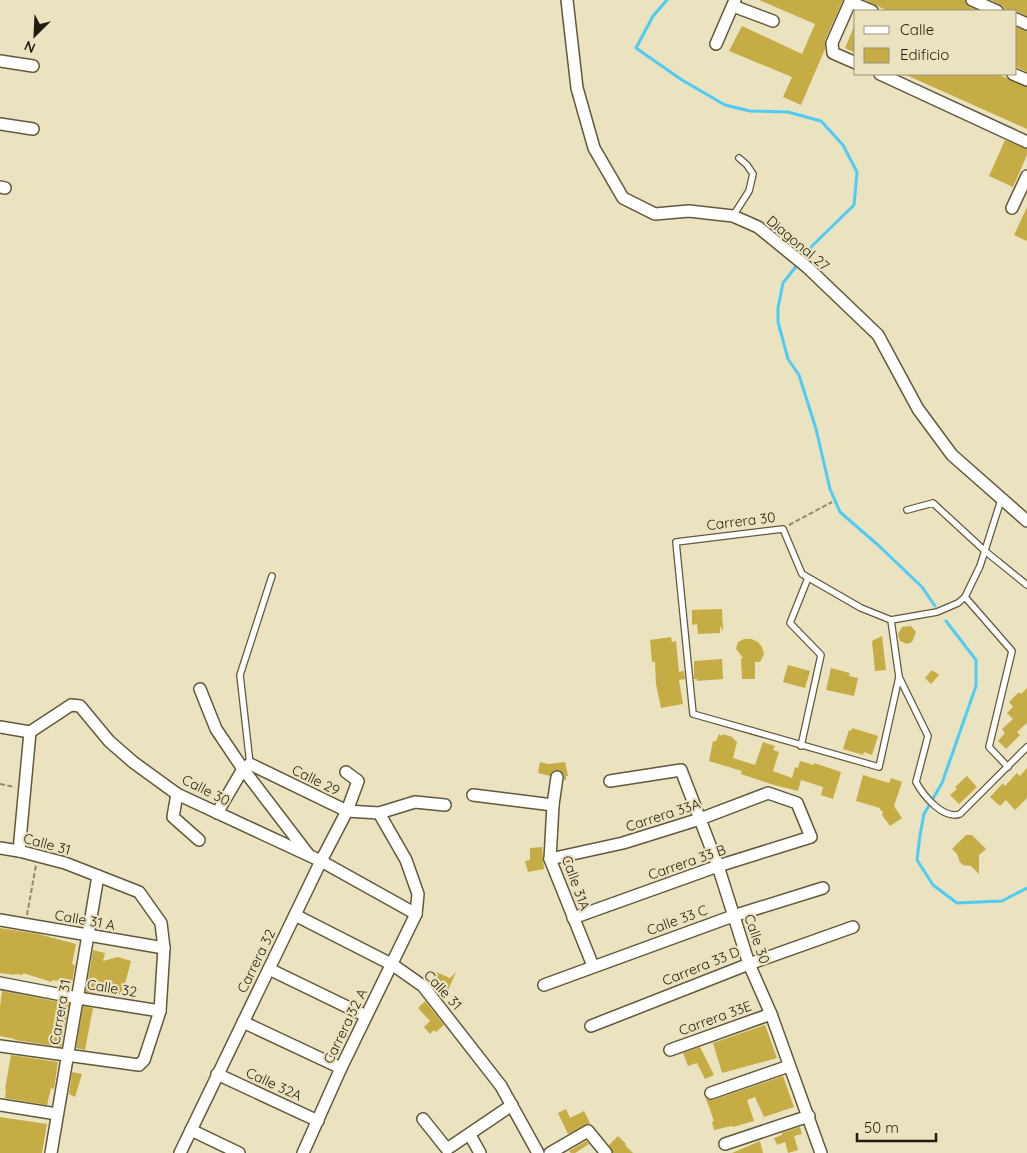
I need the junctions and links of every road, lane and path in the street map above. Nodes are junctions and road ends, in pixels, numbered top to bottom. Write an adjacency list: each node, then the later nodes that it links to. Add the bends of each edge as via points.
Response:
1 (567, 0): 21 (street, Diagonal 27, via 577,88 594,148 623,198 655,214 689,211)
2 (972, 0): 6 (street)
3 (851, 1): 5 (street); 10 (street, via 831,49)
4 (734, 3): 7 (street); 8 (street)
5 (870, 10)
6 (995, 10)
7 (773, 21)
8 (716, 44)
9 (0, 61): 11 (street)
10 (854, 62)
11 (33, 66)
12 (882, 75): 17 (street)
13 (1015, 75): 14 (street)
14 (1027, 80)
15 (0, 124): 16 (street)
16 (33, 128)
17 (1027, 142)
18 (739, 158): 21 (lane, via 753,174 749,191)
19 (1027, 176): 20 (street)
20 (1012, 208)
21 (733, 216): 22 (street, Diagonal 27, via 758,227 789,252 878,334 918,409 952,455)
22 (1001, 500): 25 (street, Diagonal 27); 27 (lane)
23 (832, 502): 26 (path, Carrera 30)
24 (908, 510): 27 (lane, via 933,502)
25 (1027, 521)
26 (783, 529): 29 (lane, via 802,574); 37 (lane, Carrera 30, via 676,542 693,714)
27 (985, 551): 30 (lane); 31 (lane)
28 (272, 576): 39 (lane, via 240,675)
29 (808, 578): 32 (lane, via 861,608); 37 (lane, via 790,623 821,655)
30 (1027, 585)
31 (965, 597): 32 (lane, via 937,612); 40 (lane, via 1012,651 989,747)
32 (891, 620): 33 (lane)
33 (898, 677): 37 (lane, via 879,767); 40 (lane, via 928,736 916,782 923,795 947,814 960,814)
34 (200, 689): 39 (street, via 216,729)
35 (0, 727): 36 (street)
36 (30, 732): 45 (street); 46 (street, Calle 30, via 71,705 80,706 109,742)
37 (801, 746)
38 (1027, 747): 40 (lane)
39 (246, 767): 50 (street, Calle 29); 51 (street); 59 (street)
40 (1008, 767)
41 (346, 772): 50 (street, Carrera 32, via 358,781)
42 (557, 777): 49 (street, Calle 31A)
43 (610, 781): 53 (street, Calle 30, via 681,770)
44 (0, 784): 45 (path)
45 (24, 789): 57 (street)
46 (177, 794): 51 (street, Calle 30); 55 (street, via 174,816)
47 (473, 795): 49 (street)
48 (445, 805): 52 (street, via 415,802)
49 (553, 805): 60 (street, Calle 31A)
50 (347, 811): 52 (street, Calle 29); 59 (street, Carrera 32)
51 (217, 813): 59 (street, Calle 30)
52 (380, 813): 64 (street, via 406,860 418,894)
53 (700, 819): 54 (street, Carrera 33A, via 768,793 797,804); 60 (street, Carrera 33A, via 623,843); 61 (street, Calle 30)
54 (811, 837): 61 (street, Carrera 33 B)
55 (199, 840)
56 (0, 848): 57 (street, Calle 31)
57 (19, 851): 58 (street, Calle 31)
58 (38, 856): 62 (street, Calle 31); 69 (path)
59 (315, 859): 64 (street, Calle 30); 65 (street, Carrera 32)
60 (550, 859): 67 (street, Calle 31A)
61 (718, 866): 66 (street, Calle 30); 67 (street, Carrera 33 B)
62 (98, 876): 71 (street, Carrera 31); 72 (street, Calle 31, via 139,892 161,923)
63 (823, 888): 66 (street, Calle 33 C)
64 (416, 914): 74 (street, Carrera 32 A)
65 (295, 915): 74 (street, Calle 31); 76 (street, Carrera 32)
66 (733, 916): 73 (street, Calle 30); 75 (street, Calle 33 C)
67 (573, 918): 75 (street, Calle 31A)
68 (0, 920): 69 (street, Calle 31 A)
69 (26, 925): 71 (street, Calle 31 A)
70 (852, 927): 73 (street, Carrera 33 D)
71 (88, 936): 72 (street, Calle 31 A); 79 (street, Carrera 31)
72 (164, 948): 80 (street, Calle 31)
73 (749, 964): 81 (street, Calle 30); 84 (street, Carrera 33 D)
74 (392, 965): 82 (street, Carrera 32 A); 93 (street, Calle 31, via 422,986 501,1086)
75 (592, 966): 78 (street, Calle 33 C)
76 (269, 969): 82 (street); 83 (street, Carrera 32)
77 (0, 983): 79 (street, Calle 32)
78 (544, 985)
79 (78, 998): 80 (street, Calle 32); 87 (street, Carrera 31)
80 (160, 1011): 87 (street, Calle 31, via 144,1060 139,1065)
81 (771, 1014): 86 (street, Carrera 33E); 88 (street, Calle 30)
82 (366, 1016): 89 (street, Carrera 32 A)
83 (243, 1022): 89 (street); 90 (street, Carrera 32)
84 (591, 1026)
85 (0, 1046): 87 (street)
86 (670, 1050)
87 (68, 1056): 94 (street, Carrera 31)
88 (789, 1066): 91 (street); 95 (street, Calle 30)
89 (341, 1068): 97 (street, Carrera 32 A)
90 (217, 1074): 97 (street, Calle 32A); 98 (street, Carrera 32)
91 (711, 1093)
92 (0, 1105): 94 (street)
93 (512, 1105): 99 (street); 106 (street)
94 (57, 1114): 101 (street, Carrera 31)
95 (809, 1116): 100 (street); 109 (street)
96 (423, 1119): 99 (street, via 447,1149)
97 (318, 1121): 104 (street, Carrera 32 A)
98 (191, 1130): 102 (street, Carrera 32); 103 (street)
99 (470, 1135): 105 (street)
100 (725, 1144)
101 (51, 1153)
102 (180, 1153)
103 (239, 1153)
104 (303, 1153)
105 (480, 1153)
106 (538, 1153)
107 (550, 1153): 108 (street, via 588,1130)
108 (606, 1153)
109 (821, 1153)

